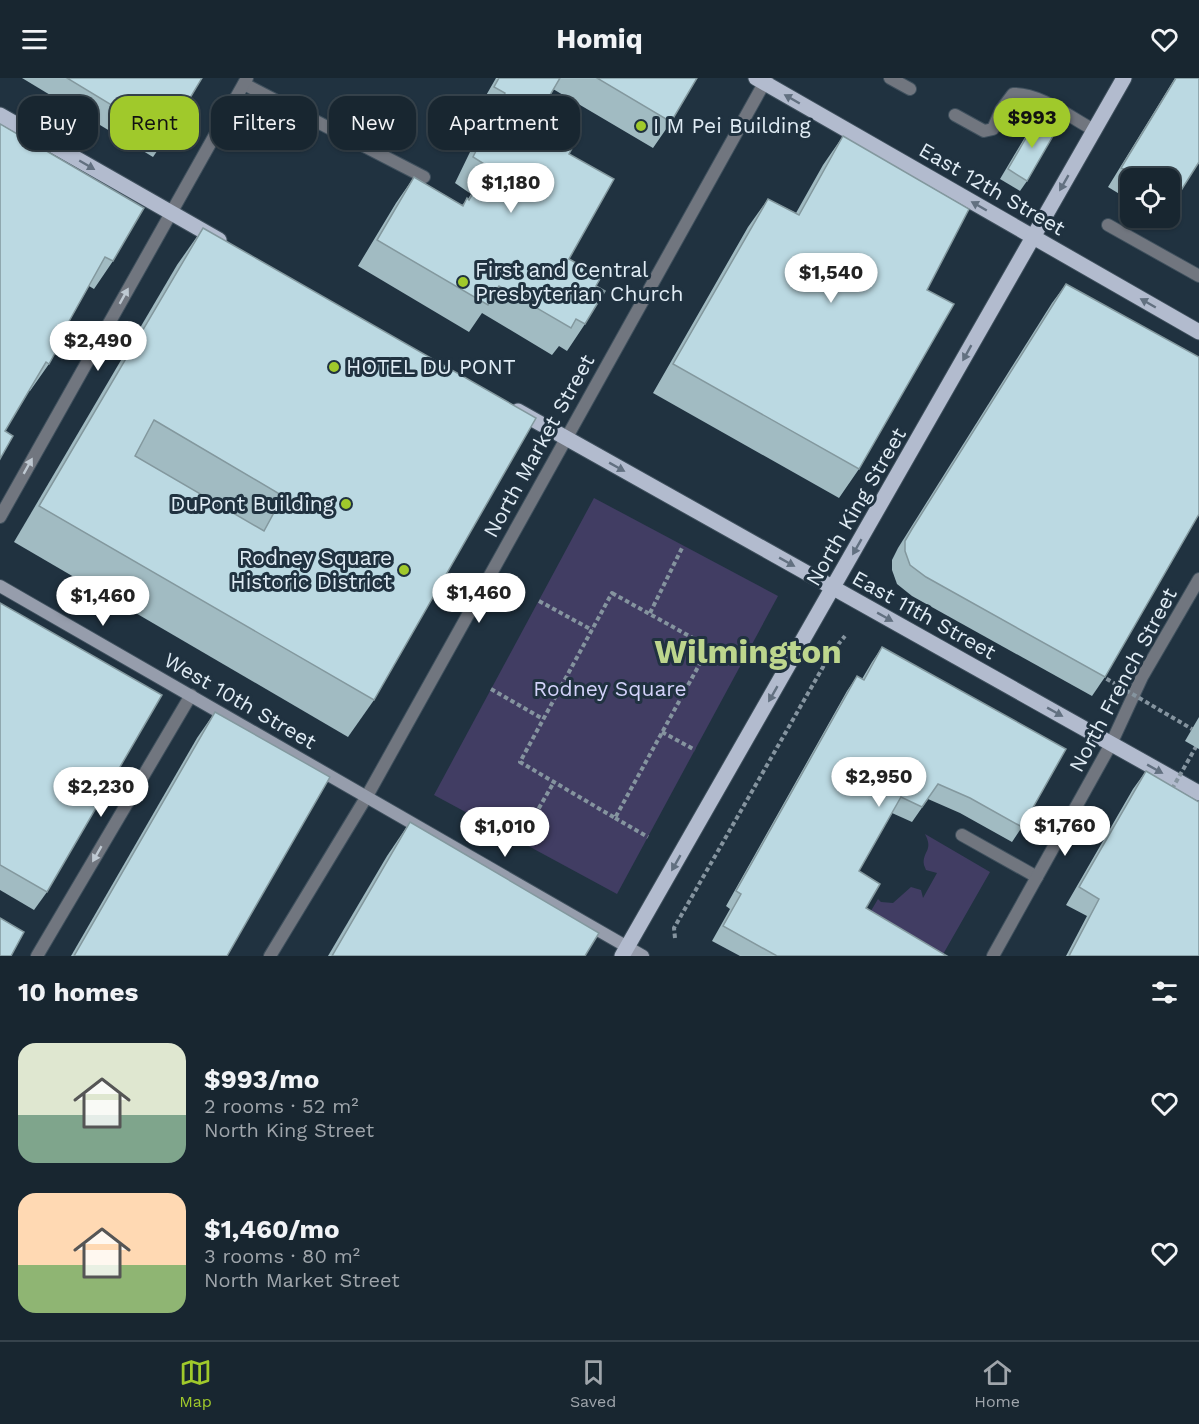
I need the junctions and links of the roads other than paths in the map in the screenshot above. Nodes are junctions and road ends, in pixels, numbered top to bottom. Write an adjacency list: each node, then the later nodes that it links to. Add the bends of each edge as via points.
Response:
1 (890, 78): 5 (street)
2 (1124, 78): 8 (main road, North King Street)
3 (763, 80): 12 (main road, East 12th Street, one-way to 3); 17 (street, North Market Street)
4 (245, 81): 9 (street); 10 (street)
5 (910, 89)
6 (0, 115): 10 (main road, one-way to 10)
7 (956, 115): 8 (street, via 984,131 993,129 1013,94 1022,94)
8 (1094, 130): 12 (main road, North King Street, one-way to 12)
9 (424, 177)
10 (170, 213): 13 (main road); 18 (street, one-way to 10)
11 (1108, 225): 14 (street)
12 (1033, 237): 15 (main road, East 12th Street, one-way to 12); 21 (main road, North King Street, one-way to 21)
13 (233, 249)
14 (1199, 276)
15 (1199, 332)
16 (504, 403): 17 (main road, East 11th Street)
17 (566, 438): 21 (main road, East 11th Street, one-way to 21); 25 (street, North Market Street)
18 (0, 518)
19 (1199, 579): 23 (street, North French Street, via 1142,677)
20 (0, 586): 22 (main road, West 10th Street)
21 (834, 589): 23 (main road, East 11th Street, one-way to 23); 28 (main road, North King Street, one-way to 28)
22 (191, 695): 25 (main road, West 10th Street); 29 (street, one-way to 29)
23 (1111, 744): 24 (main road, East 11th Street, one-way to 24); 27 (street, North French Street)
24 (1199, 794)
25 (367, 796): 28 (main road, West 10th Street); 30 (street, North Market Street)
26 (962, 835): 27 (street)
27 (1037, 877): 32 (street, North French Street)
28 (625, 951): 31 (main road, West 10th Street)
29 (37, 956)
30 (270, 956)
31 (644, 956)
32 (993, 956)

